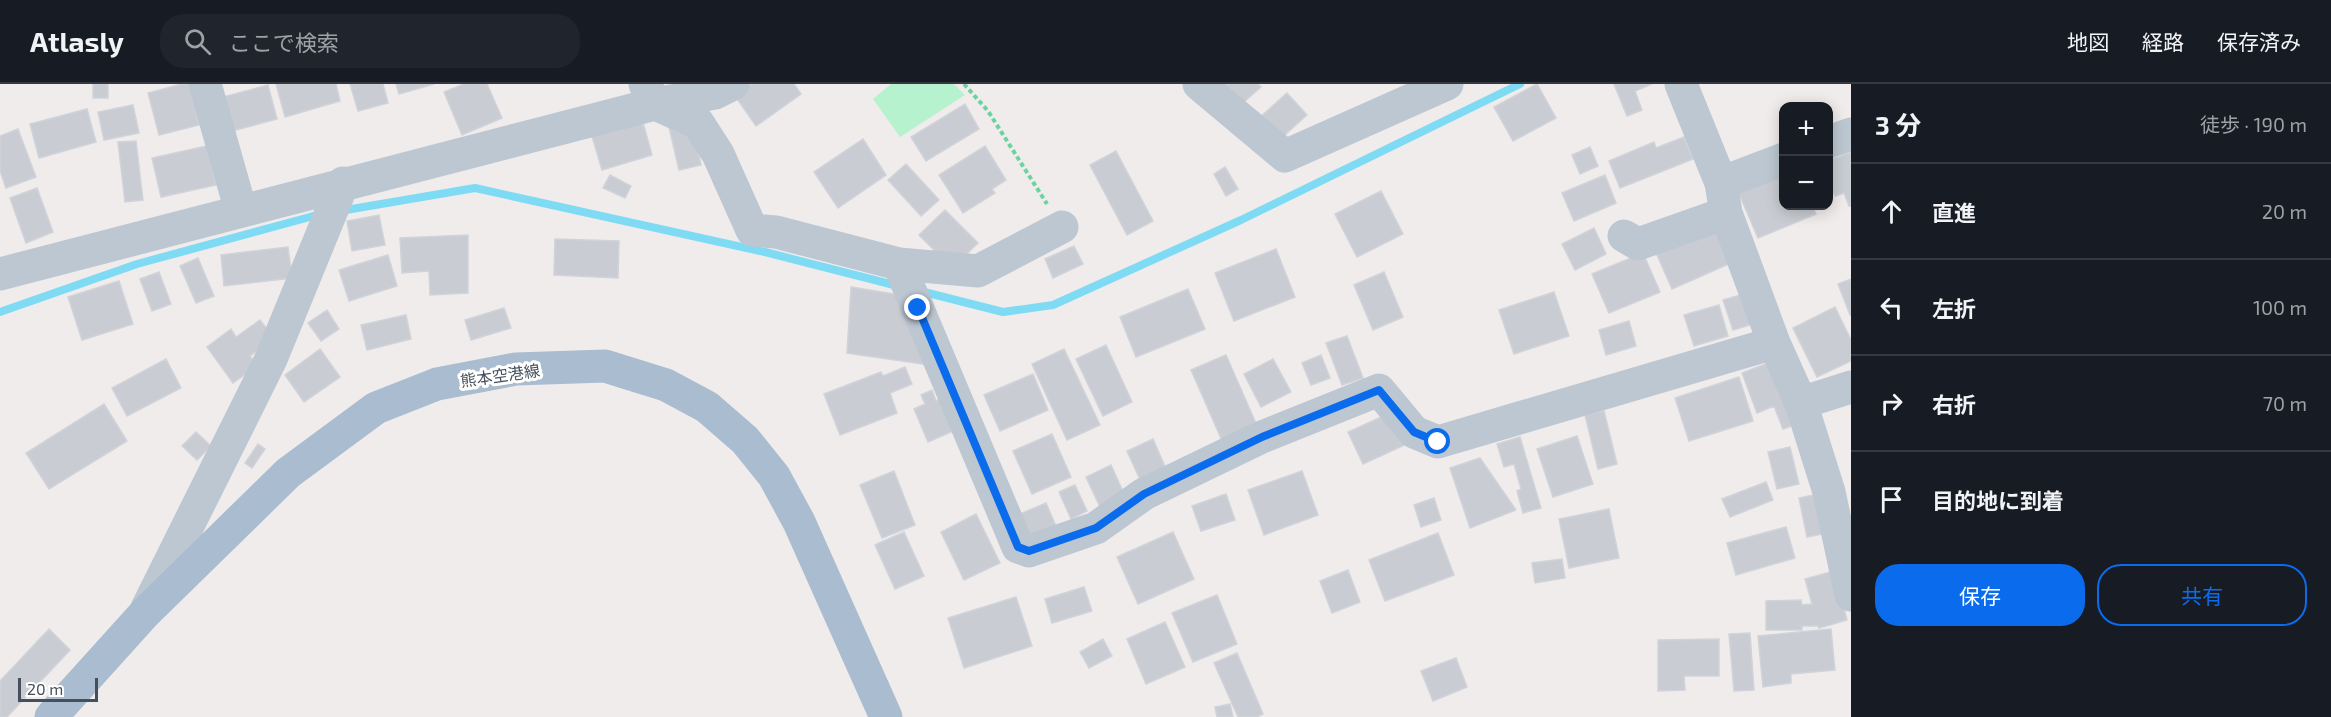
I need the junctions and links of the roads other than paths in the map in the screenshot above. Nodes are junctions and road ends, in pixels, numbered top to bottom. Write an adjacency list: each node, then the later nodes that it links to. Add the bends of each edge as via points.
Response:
1 (205, 84): 12 (street)
2 (733, 84): 6 (street, via 715,93)
3 (1199, 84): 4 (street, via 1285,156)
4 (1447, 84)
5 (1681, 84): 11 (street)
6 (650, 94): 10 (street); 16 (street, via 698,123 718,154 752,230 776,232)
7 (1851, 134): 8 (street)
8 (1833, 140)
9 (1779, 162): 11 (street)
10 (343, 183): 12 (street); 21 (street, via 271,359)
11 (1724, 198): 14 (street, via 1638,244); 17 (street)
12 (241, 211): 15 (street)
13 (1062, 227): 16 (street, via 978,271)
14 (1624, 236)
15 (0, 274)
16 (908, 285): 17 (street, via 1018,547 1029,551 1096,528 1144,494 1262,437 1379,390 1414,432 1438,442)
17 (1774, 343): 19 (street)
18 (1851, 387): 19 (street)
19 (1801, 403): 20 (street, via 1829,492)
20 (1851, 595)
21 (145, 613): 22 (main road, 熊本空港線); 23 (main road, 熊本空港線, via 288,473 376,408 437,384 516,369 605,366 666,385 707,407 745,440 774,476 799,522)
22 (51, 717)
23 (886, 717)

